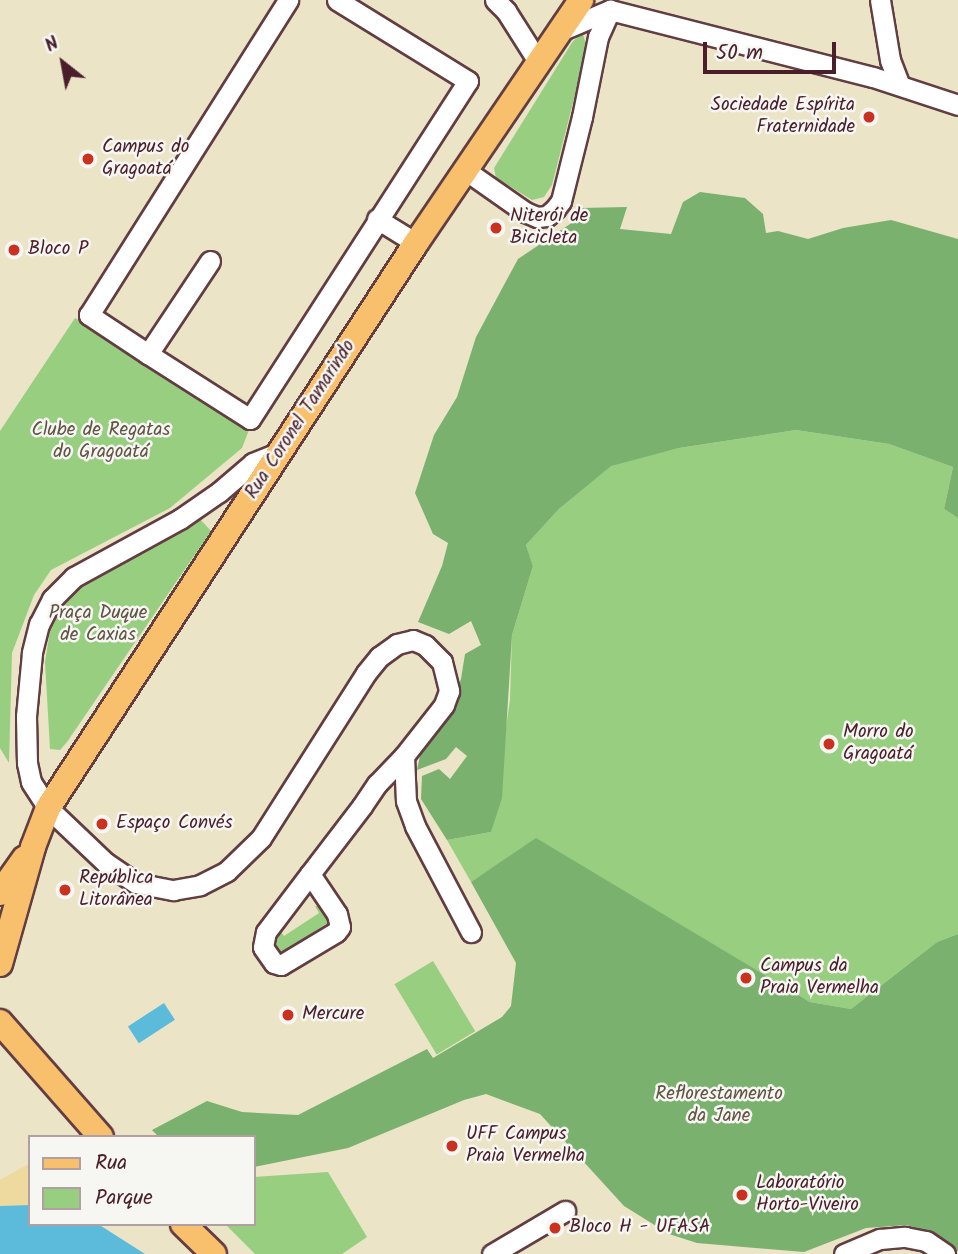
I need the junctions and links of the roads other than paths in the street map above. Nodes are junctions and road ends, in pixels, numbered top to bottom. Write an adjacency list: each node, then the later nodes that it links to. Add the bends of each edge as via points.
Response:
1 (288, 0): 17 (street, via 89,315)
2 (337, 0): 14 (street, via 468,81)
3 (495, 0): 9 (street)
4 (581, 0): 7 (main road, Rua Coronel Tamarindo)
5 (880, 0): 8 (street)
6 (607, 5): 7 (street); 10 (street); 13 (street, via 561,201 547,216 537,217)
7 (559, 32): 9 (main road, Rua Coronel Tamarindo)
8 (890, 60): 10 (street); 11 (street)
9 (539, 62): 13 (main road, Rua Coronel Tamarindo)
10 (873, 77): 11 (street)
11 (899, 85): 12 (street)
12 (958, 105)
13 (466, 170): 15 (main road, Rua Coronel Tamarindo)
14 (377, 219): 15 (street); 17 (street, via 250,419)
15 (416, 243): 18 (main road, Rua Coronel Tamarindo)
16 (210, 261): 17 (street)
17 (148, 354)
18 (280, 452): 20 (main road, Rua Coronel Tamarindo); 20 (street, via 253,463 180,519 74,577 52,599 39,624 32,653 26,716 31,782)
19 (404, 756): 20 (street, via 444,705 449,691 442,662 413,640 397,644 366,673 261,838 227,871 200,885 173,890 136,883 106,863); 22 (street, via 377,784); 24 (street, via 406,801 415,826)
20 (48, 808): 21 (main road, Rua Coronel Tamarindo)
21 (33, 847): 23 (main road, Rua Coronel Tamarindo); 25 (main road, Rua Coronel Tamarindo)
22 (310, 874): 22 (street, via 340,927 281,965 267,956 263,941)
23 (0, 894)
24 (471, 932)
25 (1, 954)
26 (1, 1019): 27 (main road)
27 (99, 1135)
28 (565, 1211): 32 (street)
29 (185, 1226): 31 (main road)
30 (888, 1238): 33 (street); 34 (street); 35 (street, via 926,1241)
31 (214, 1254)
32 (492, 1254)
33 (844, 1254)
34 (903, 1254)
35 (945, 1254)

